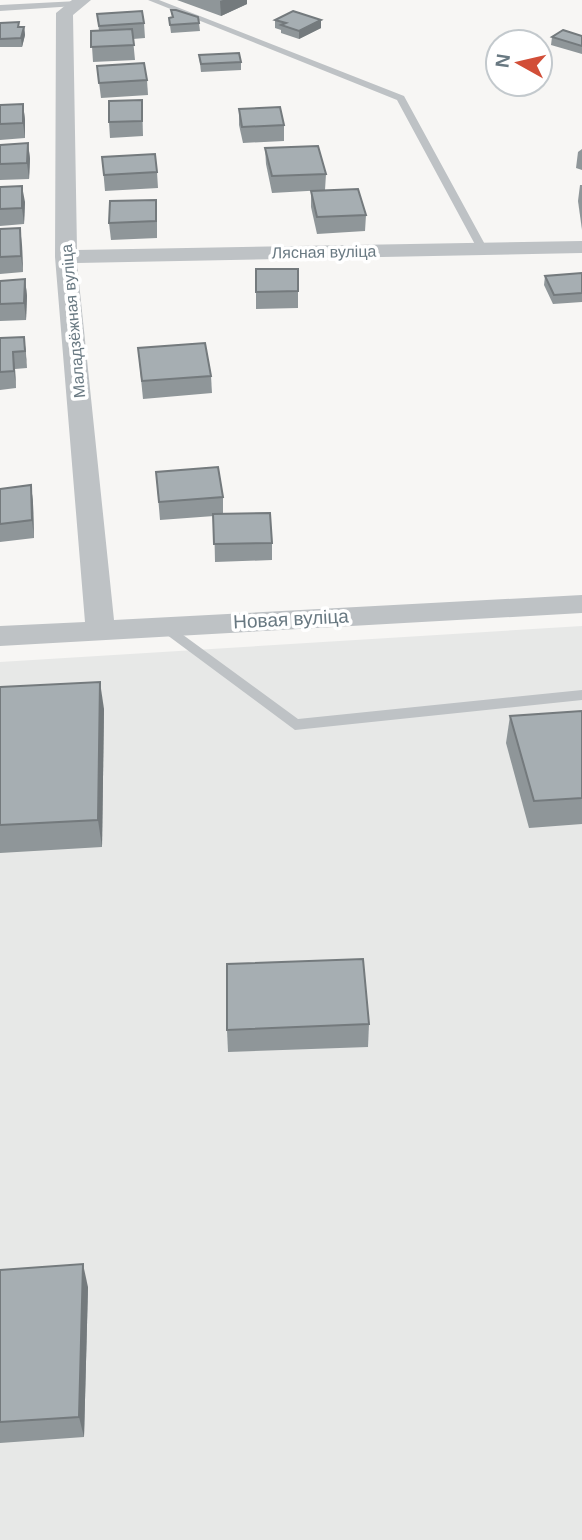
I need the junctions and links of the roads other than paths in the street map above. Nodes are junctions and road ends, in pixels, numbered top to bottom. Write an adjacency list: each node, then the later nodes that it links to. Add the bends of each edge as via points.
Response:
1 (152, 0): 5 (lane, via 401,98)
2 (74, 5): 3 (lane); 6 (street, Маладзёжная вуліца)
3 (0, 8)
4 (582, 247): 5 (street, Лясная вуліца)
5 (483, 250): 6 (street, Лясная вуліца)
6 (66, 257): 9 (street, Маладзёжная вуліца)
7 (582, 604): 8 (street, Новая вуліца)
8 (164, 625): 9 (street, Новая вуліца); 11 (lane, via 295,725)
9 (100, 629): 10 (street, Новая вуліца)
10 (0, 636)
11 (582, 695)

